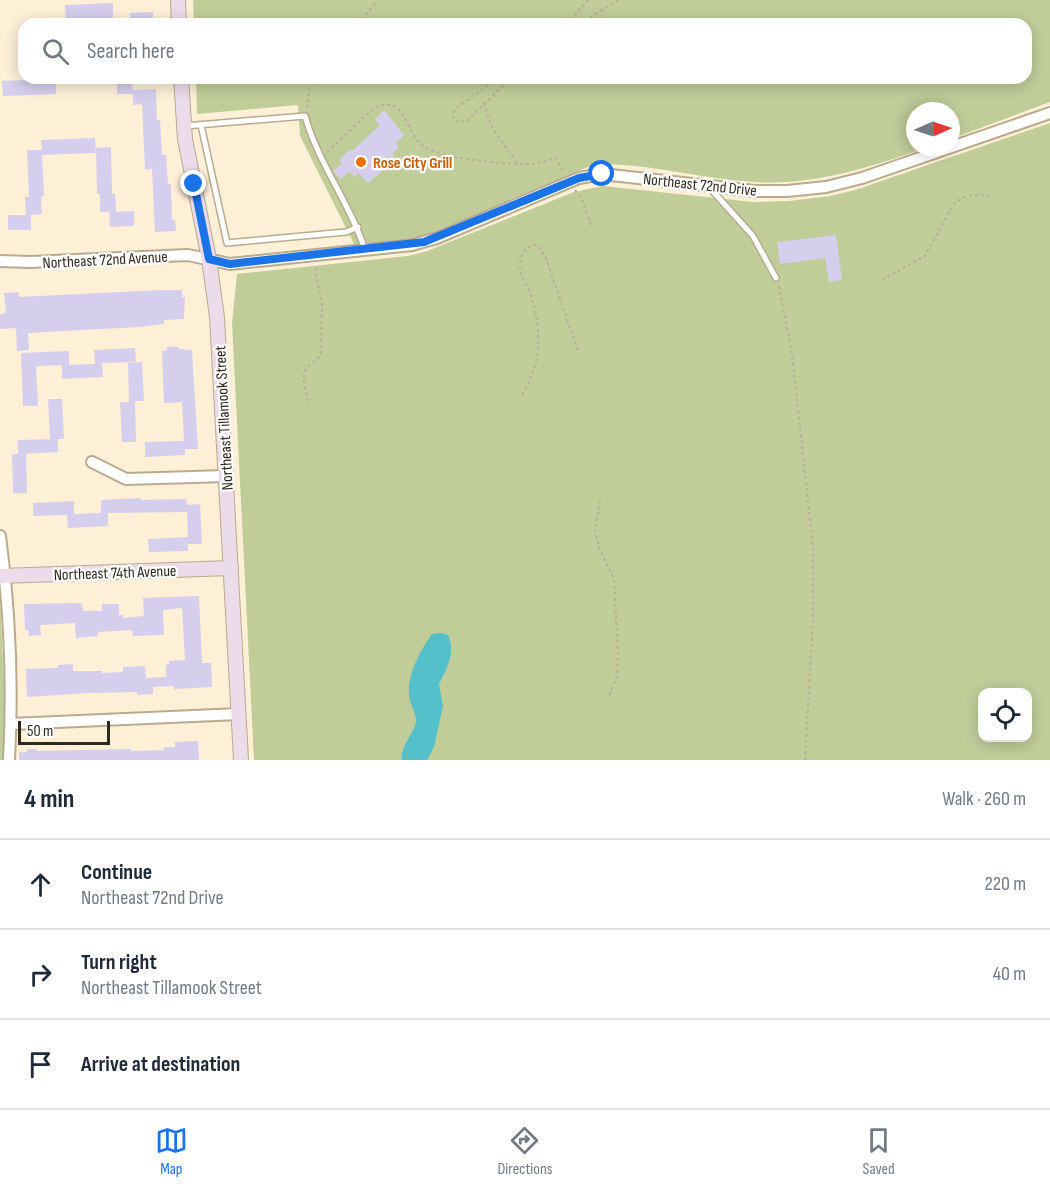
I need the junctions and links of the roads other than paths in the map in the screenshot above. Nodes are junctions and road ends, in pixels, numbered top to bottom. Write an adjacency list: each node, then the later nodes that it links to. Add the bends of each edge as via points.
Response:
1 (178, 0): 2 (street)
2 (179, 18)
3 (181, 84): 6 (street, Northeast Tillamook Street)
4 (1050, 113): 7 (street, Northeast 72nd Drive, via 843,183 787,191)
5 (201, 125): 6 (lane); 8 (lane, via 305,116 311,139); 8 (lane, via 227,243 346,232)
6 (183, 126): 10 (street, Northeast Tillamook Street)
7 (708, 186): 9 (street, Northeast 72nd Drive, via 602,174 579,178 437,238); 12 (lane, via 753,236)
8 (358, 226): 9 (lane)
9 (365, 250): 10 (street, Northeast 72nd Drive, via 230,264)
10 (209, 259): 11 (street, Northeast 72nd Avenue, via 188,255); 14 (street, Northeast Tillamook Street, via 217,317)
11 (0, 261)
12 (776, 278)
13 (92, 462): 14 (street, via 126,479)
14 (226, 476): 16 (street, Northeast Tillamook Street)
15 (0, 536): 17 (street)
16 (231, 568): 17 (street, Northeast 74th Avenue); 18 (street, Northeast Tillamook Street)
17 (3, 576): 19 (street)
18 (239, 714): 19 (street); 21 (street, Northeast Tillamook Street)
19 (11, 724): 20 (street)
20 (9, 760)
21 (241, 760)

